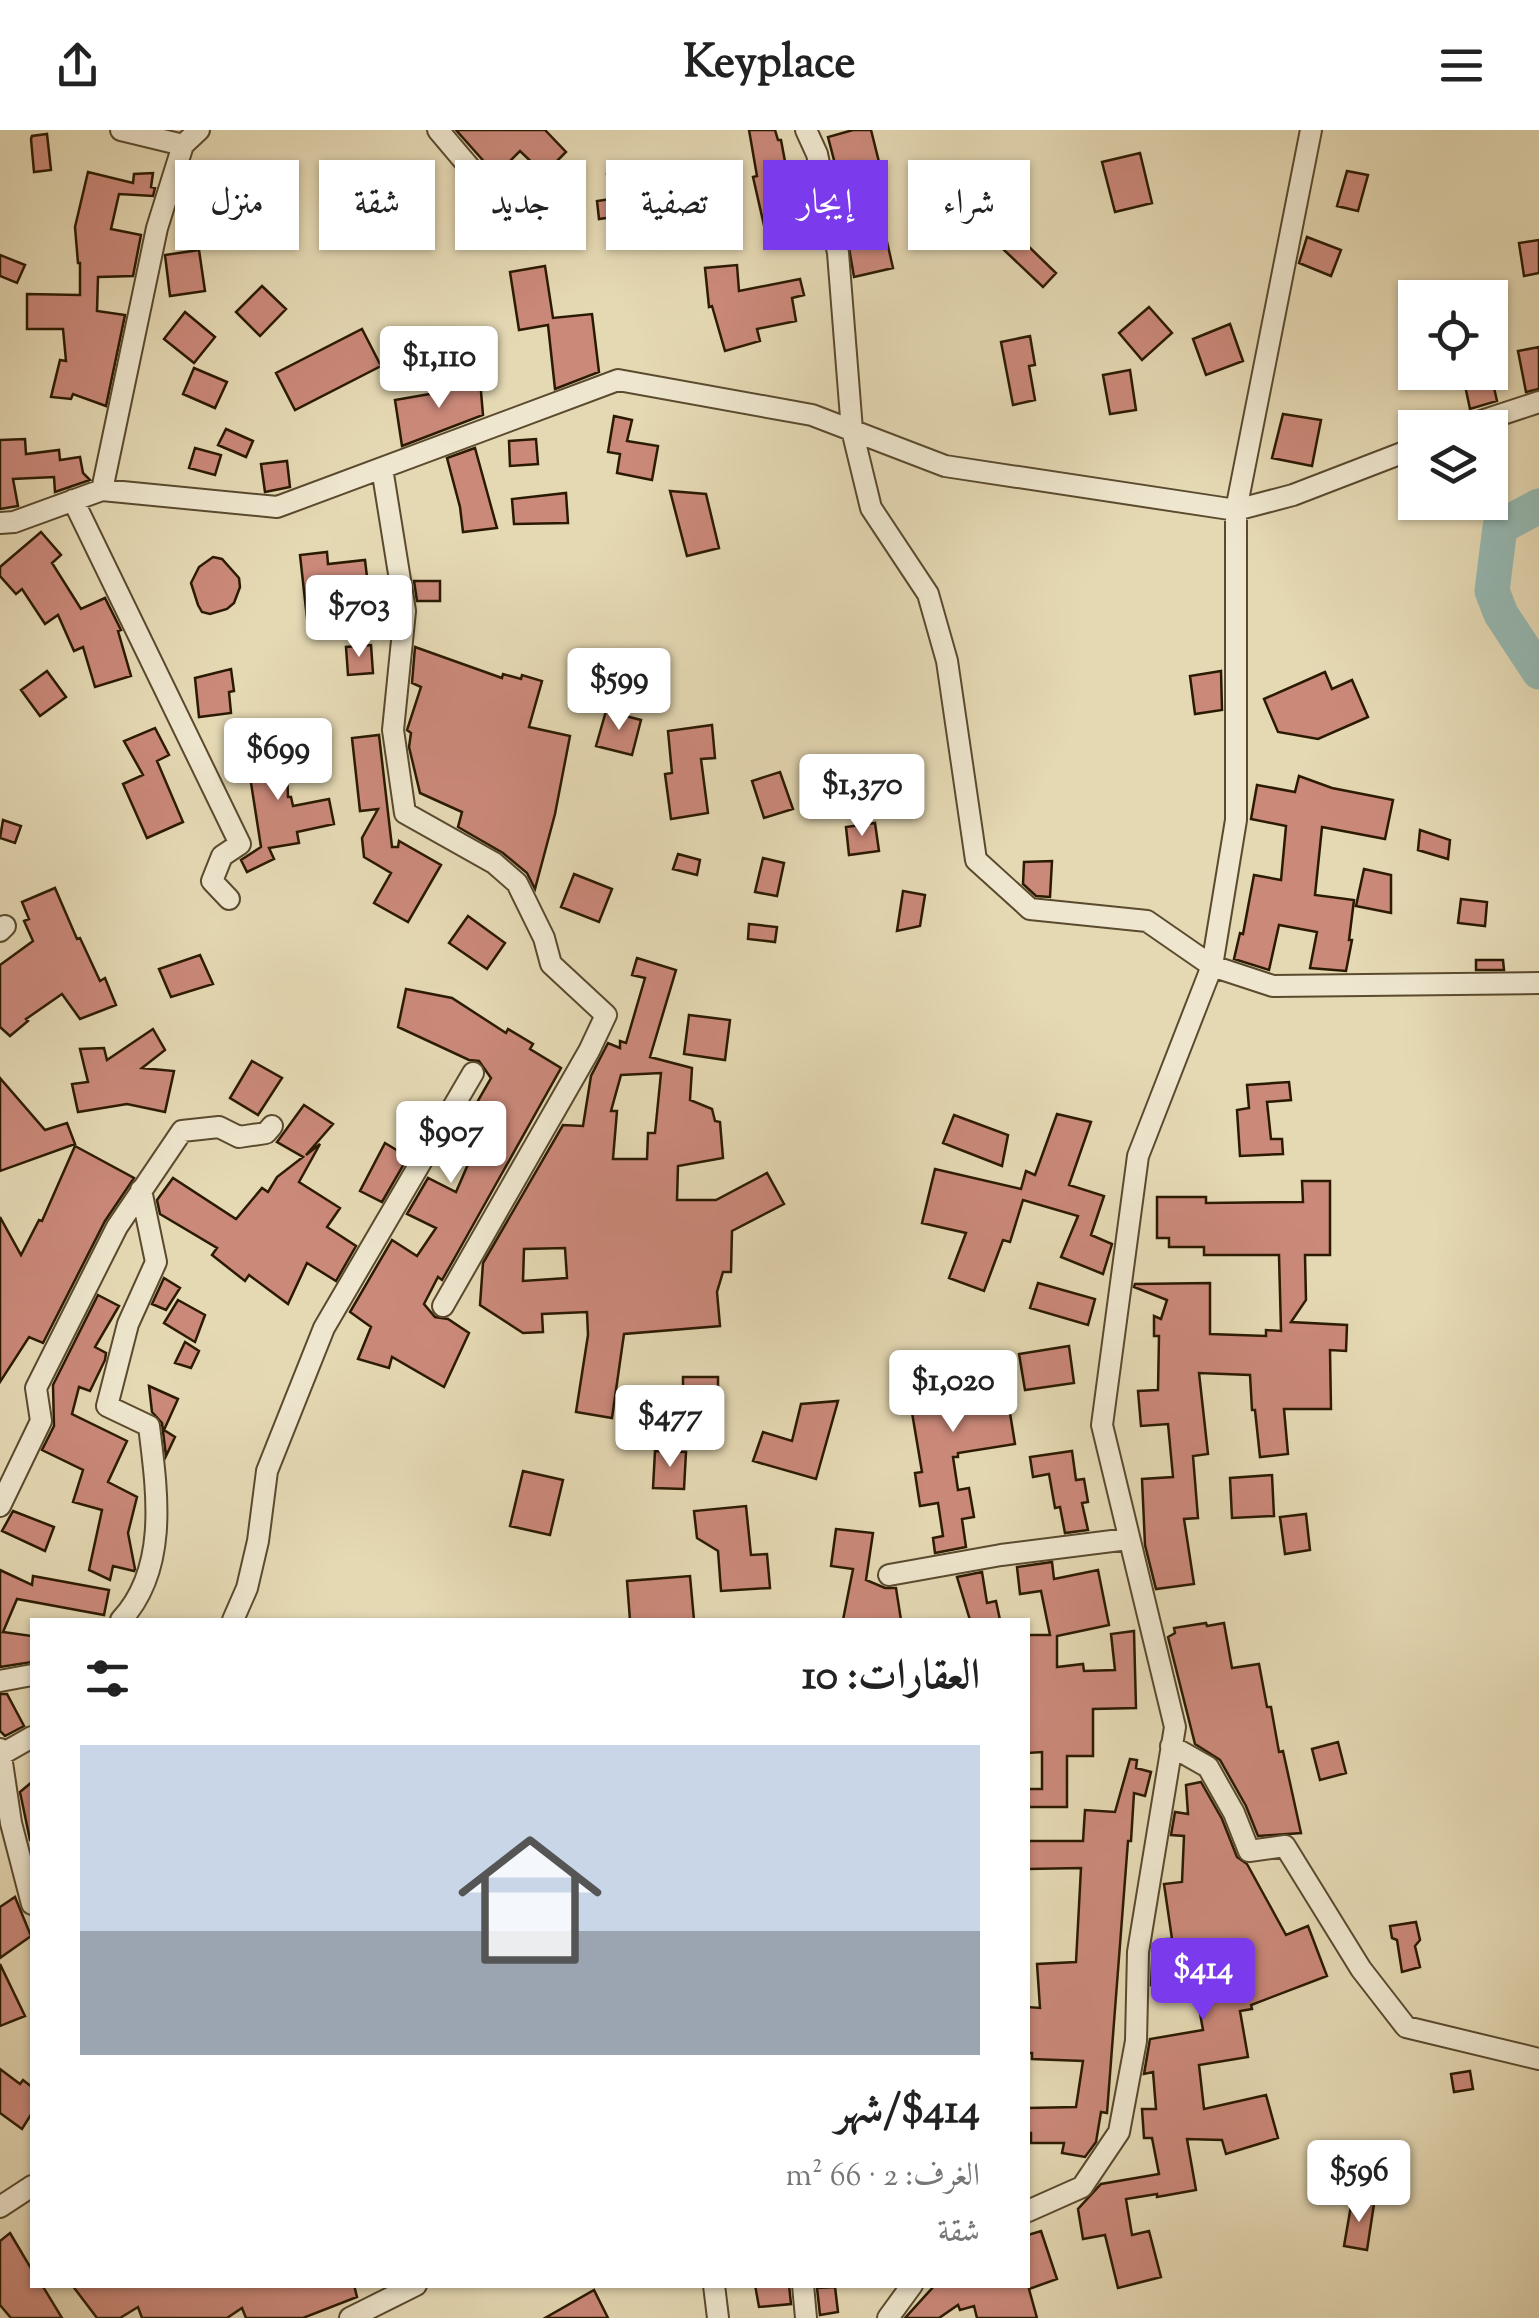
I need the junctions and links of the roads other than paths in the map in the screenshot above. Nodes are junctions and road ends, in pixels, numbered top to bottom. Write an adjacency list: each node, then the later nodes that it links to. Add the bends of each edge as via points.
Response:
1 (122, 130): 6 (street)
2 (199, 130): 6 (street)
3 (438, 130): 7 (street)
4 (806, 130): 10 (street, via 838,253)
5 (1310, 130): 15 (street)
6 (183, 145): 13 (street, via 158,228)
7 (463, 160)
8 (1539, 402): 9 (street)
9 (1508, 412)
10 (852, 430): 12 (street, via 812,415 618,380); 15 (street, via 945,466); 18 (street, via 870,508 928,594 947,662 976,860 1030,909 1147,921)
11 (1398, 455): 15 (street, via 1294,496)
12 (382, 468): 13 (street, via 277,508); 23 (street, via 406,611 392,730 405,813 494,863 516,883 551,964 606,1015)
13 (102, 490): 14 (street)
14 (74, 500): 16 (street); 17 (street, via 240,844 222,856 212,880)
15 (1236, 510): 18 (street, via 1236,820)
16 (0, 524)
17 (229, 900)
18 (1212, 966): 19 (street, via 1273,986); 25 (street, via 1138,1156 1102,1425)
19 (1539, 983)
20 (473, 1073): 28 (street, via 324,1328 266,1471 258,1540)
21 (272, 1126): 22 (street, via 266,1134 240,1138 219,1127 182,1131)
22 (141, 1190): 24 (street, via 36,1388 40,1421); 27 (street, via 156,1262 128,1324 107,1406 149,1426 158,1499 152,1562 140,1595)
23 (444, 1306)
24 (0, 1506)
25 (1128, 1539): 26 (street); 32 (street, via 1175,1727)
26 (889, 1574)
27 (122, 1618)
28 (233, 1618)
29 (30, 1674): 30 (street)
30 (0, 1681)
31 (30, 1738): 33 (street)
32 (1170, 1746): 36 (street, via 1208,1767 1249,1851 1285,1846 1406,2027); 39 (street, via 1119,2132 1082,2188)
33 (1, 1751): 34 (street)
34 (5, 1826): 35 (street)
35 (30, 1898)
36 (1539, 2059)
37 (30, 2187): 38 (street)
38 (0, 2207)
39 (1030, 2210)
40 (410, 2288): 46 (street)
41 (714, 2288): 47 (street)
42 (803, 2288): 48 (street)
43 (888, 2288): 45 (street)
44 (910, 2288): 45 (street)
45 (890, 2316)
46 (350, 2318)
47 (718, 2318)
48 (806, 2318)

